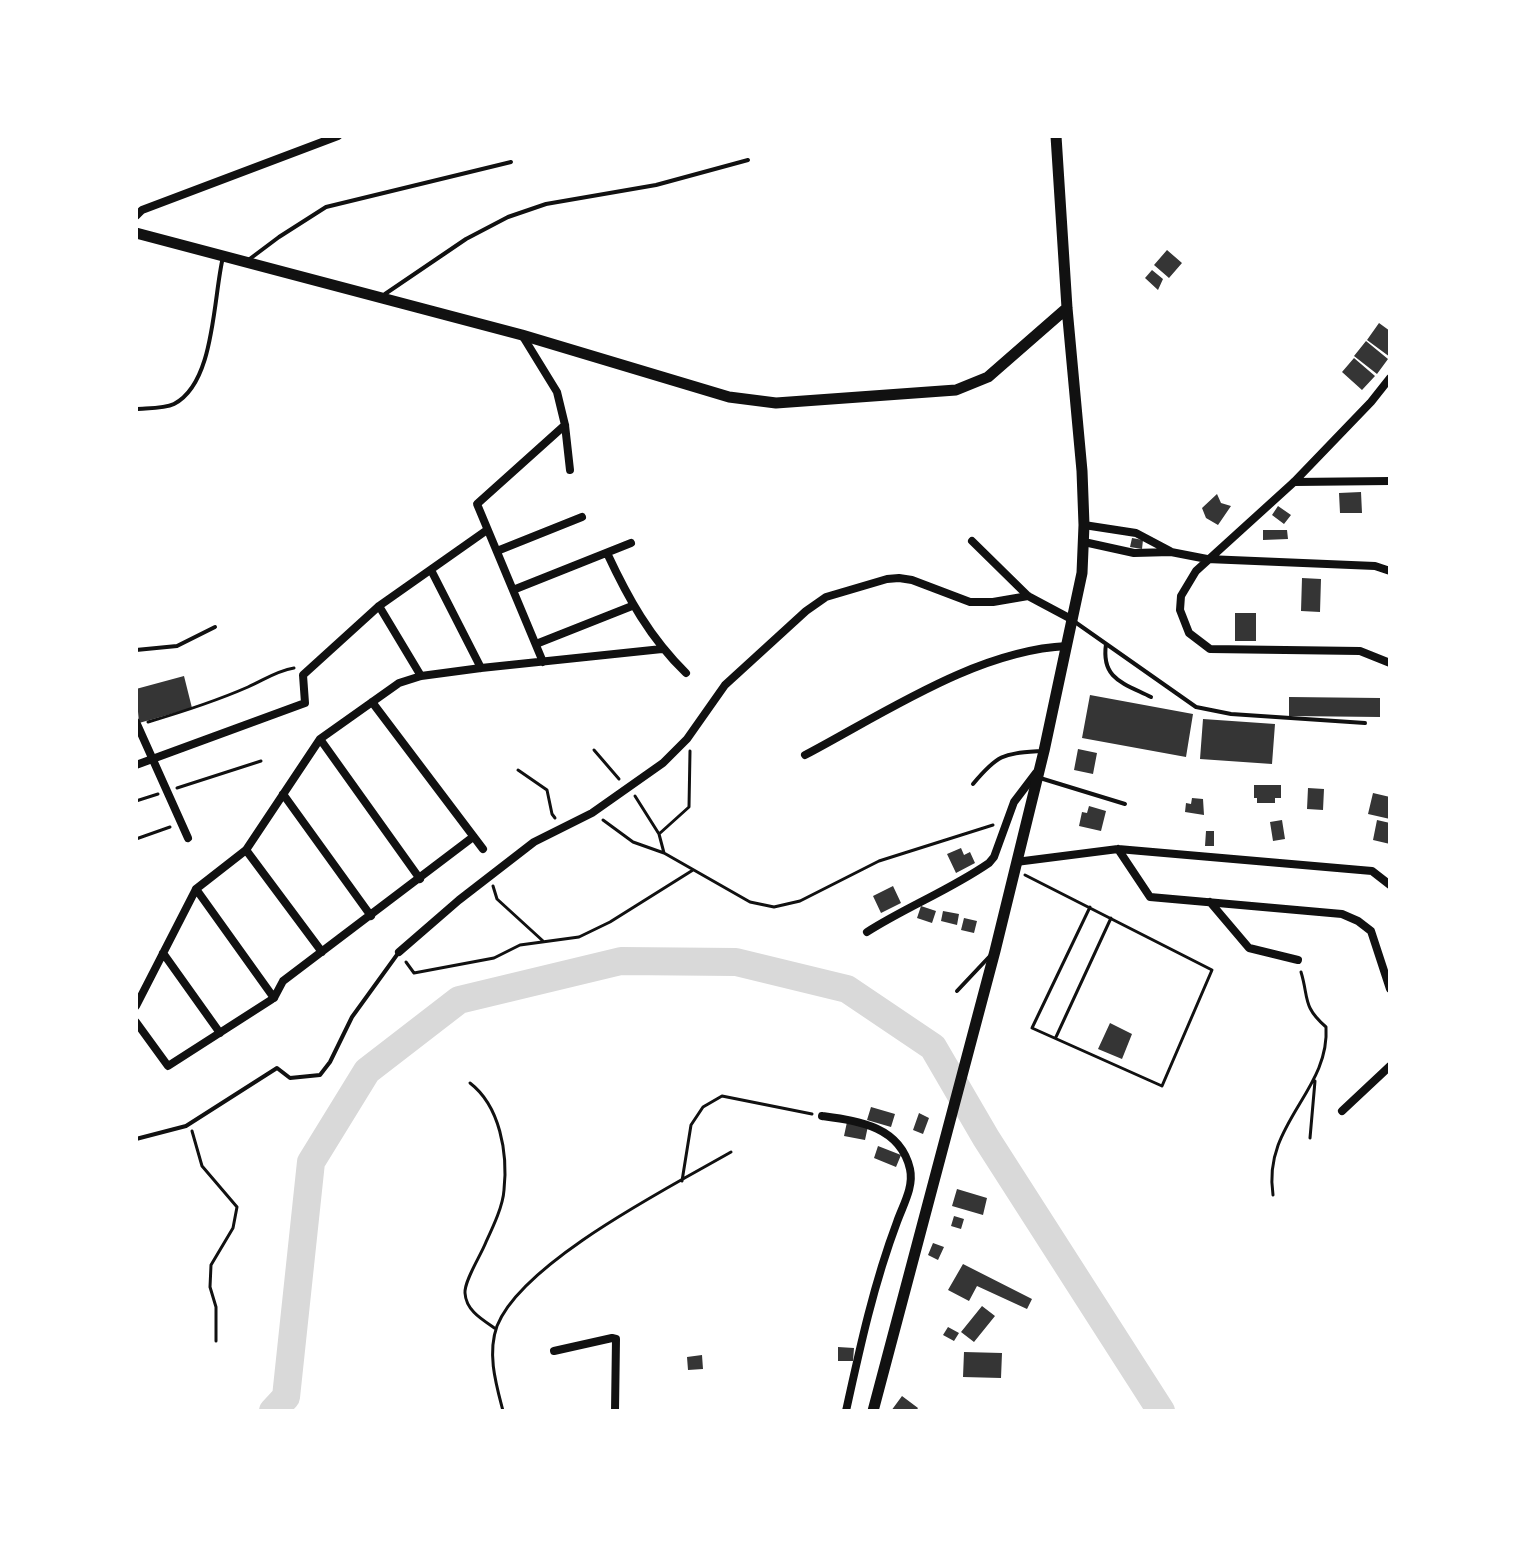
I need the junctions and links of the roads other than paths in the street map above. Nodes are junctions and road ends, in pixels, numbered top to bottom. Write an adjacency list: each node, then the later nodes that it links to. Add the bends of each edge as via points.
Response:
1 (338, 136): 5 (street)
2 (1056, 136): 10 (street)
3 (748, 160): 9 (lane, via 508,217)
4 (511, 162): 8 (lane, via 326,207)
5 (136, 216)
6 (136, 233): 7 (street)
7 (223, 257): 8 (street); 13 (lane, via 201,372 172,405)
8 (245, 263): 9 (street)
9 (380, 298): 11 (street)
10 (1067, 308): 11 (street, via 988,377 956,390 776,403 729,397); 19 (street)
11 (522, 335): 14 (street, via 557,392)
12 (1390, 378): 17 (street)
13 (136, 409)
14 (565, 425): 15 (street); 20 (street, via 477,504)
15 (570, 470)
16 (1390, 481): 17 (street)
17 (1294, 482): 27 (street)
18 (582, 517): 24 (street)
19 (1084, 525): 22 (street); 25 (street, via 1136,533)
20 (487, 530): 24 (street); 28 (street)
21 (972, 541): 31 (street)
22 (1084, 542): 25 (street, via 1134,553); 34 (street)
23 (631, 543): 26 (street)
24 (497, 551): 30 (street)
25 (1171, 552): 27 (street)
26 (607, 553): 30 (street); 33 (street)
27 (1207, 559): 29 (street, via 1375,566); 42 (street, via 1181,596 1184,622 1199,643 1210,649 1360,651)
28 (431, 570): 32 (street); 43 (street)
29 (1390, 571)
30 (513, 590): 36 (street)
31 (1028, 596): 34 (street); 73 (street, via 970,602 899,578 839,591 806,611 725,685 663,763 592,813 534,842)
32 (379, 606): 45 (street); 53 (street, via 302,678 305,703)
33 (632, 606): 36 (street); 39 (street)
34 (1073, 620): 37 (lane); 38 (street)
35 (215, 627): 40 (lane, via 177,646)
36 (536, 644): 41 (street)
37 (1106, 644): 46 (lane, via 1104,661 1112,677); 48 (lane, via 1196,707)
38 (1067, 646): 51 (street); 52 (street, via 1010,654 952,678)
39 (662, 649): 41 (street); 44 (street)
40 (136, 650)
41 (543, 662): 43 (street)
42 (1390, 663)
43 (481, 668): 45 (street)
44 (686, 673)
45 (421, 676): 47 (street, via 399,683)
46 (1151, 697)
47 (372, 702): 50 (street); 59 (street)
48 (1365, 723)
49 (137, 724): 53 (street)
50 (320, 739): 57 (street); 65 (street)
51 (1044, 751): 55 (street); 56 (lane, via 1004,755)
52 (805, 755)
53 (151, 760): 54 (street); 60 (street)
54 (136, 765)
55 (1038, 774): 58 (lane); 64 (street); 70 (street, via 1021,791 989,863)
56 (973, 784)
57 (283, 794): 63 (street); 69 (street)
58 (1125, 804)
59 (473, 837): 61 (street); 65 (street)
60 (188, 838)
61 (483, 849)
62 (1118, 849): 64 (street); 66 (street, via 1372,871); 68 (street, via 1150,897)
63 (246, 850): 67 (street); 72 (street)
64 (1016, 862): 71 (street)
65 (420, 879): 69 (street)
66 (1390, 885)
67 (196, 889): 74 (street); 78 (street)
68 (1209, 902): 75 (street, via 1249,948); 76 (street, via 1342,914 1358,921 1371,931)
69 (371, 916): 72 (street)
70 (867, 932)
71 (995, 951): 77 (lane); 89 (street)
72 (322, 952): 78 (street, via 283,981)
73 (399, 952): 85 (lane, via 352,1017 320,1075 290,1078 277,1068 186,1126)
74 (163, 953): 79 (street); 81 (street)
75 (1298, 960)
76 (1390, 989)
77 (957, 991)
78 (274, 998): 81 (street)
79 (136, 1006)
80 (136, 1022): 81 (street, via 168,1066)
81 (220, 1033)
82 (1390, 1066): 83 (street)
83 (1342, 1111)
84 (822, 1116): 88 (street, via 884,1131 900,1146 910,1168 910,1185 882,1261)
85 (136, 1139)
86 (554, 1351): 87 (street, via 616,1339)
87 (615, 1411)
88 (846, 1411)
89 (873, 1411)

